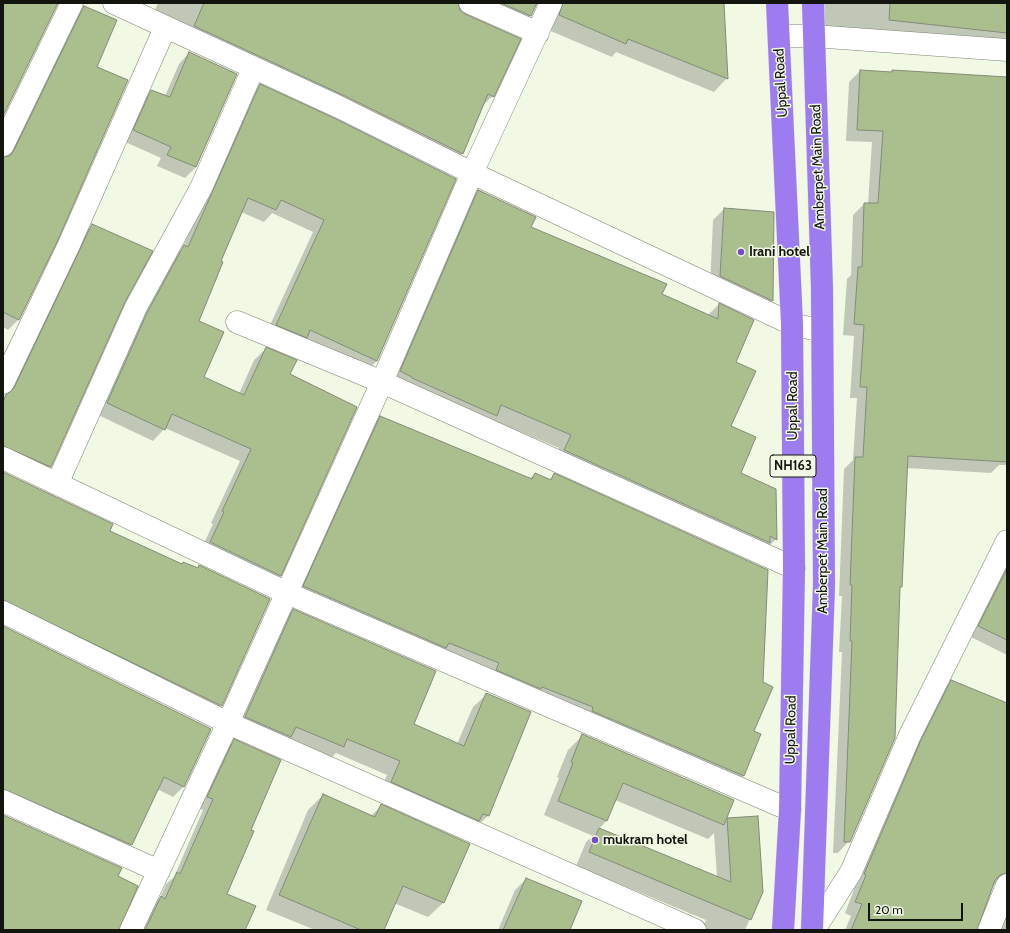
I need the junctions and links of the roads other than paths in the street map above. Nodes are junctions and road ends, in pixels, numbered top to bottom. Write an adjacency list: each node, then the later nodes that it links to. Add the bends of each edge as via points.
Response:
1 (72, 3): 13 (street)
2 (114, 3): 7 (street)
3 (470, 3): 8 (street)
4 (551, 3): 8 (street)
5 (777, 3): 9 (highway, Uppal Road / NH163)
6 (813, 3): 10 (highway, Amberpet Main Road / NH163)
7 (166, 28): 12 (street); 19 (street, via 68,247)
8 (538, 33): 14 (street)
9 (779, 36): 10 (street); 16 (highway, Uppal Road / NH163)
10 (813, 36): 11 (street); 17 (highway, Amberpet Main Road / NH163)
11 (1007, 50)
12 (253, 69): 14 (street, via 339,107); 21 (street, via 201,188 136,307)
13 (3, 144)
14 (472, 173): 16 (street); 18 (street)
15 (237, 322): 18 (street)
16 (792, 324): 17 (street); 23 (highway, Uppal Road / NH163)
17 (822, 331): 34 (highway, Amberpet Main Road / NH163, via 824,585)
18 (382, 382): 23 (street); 24 (street)
19 (3, 383)
20 (3, 458): 21 (street)
21 (57, 484): 24 (street)
22 (1007, 541): 34 (street, via 910,735 851,872)
23 (794, 568): 28 (highway, Uppal Road / NH163)
24 (287, 594): 26 (street); 28 (street)
25 (3, 612): 26 (street)
26 (228, 723): 29 (street); 32 (street)
27 (3, 801): 29 (street)
28 (790, 810): 33 (highway, Uppal Road / NH163)
29 (159, 871): 31 (street)
30 (1007, 885): 35 (street)
31 (131, 930)
32 (695, 930)
33 (783, 930)
34 (813, 930)
35 (989, 930)

